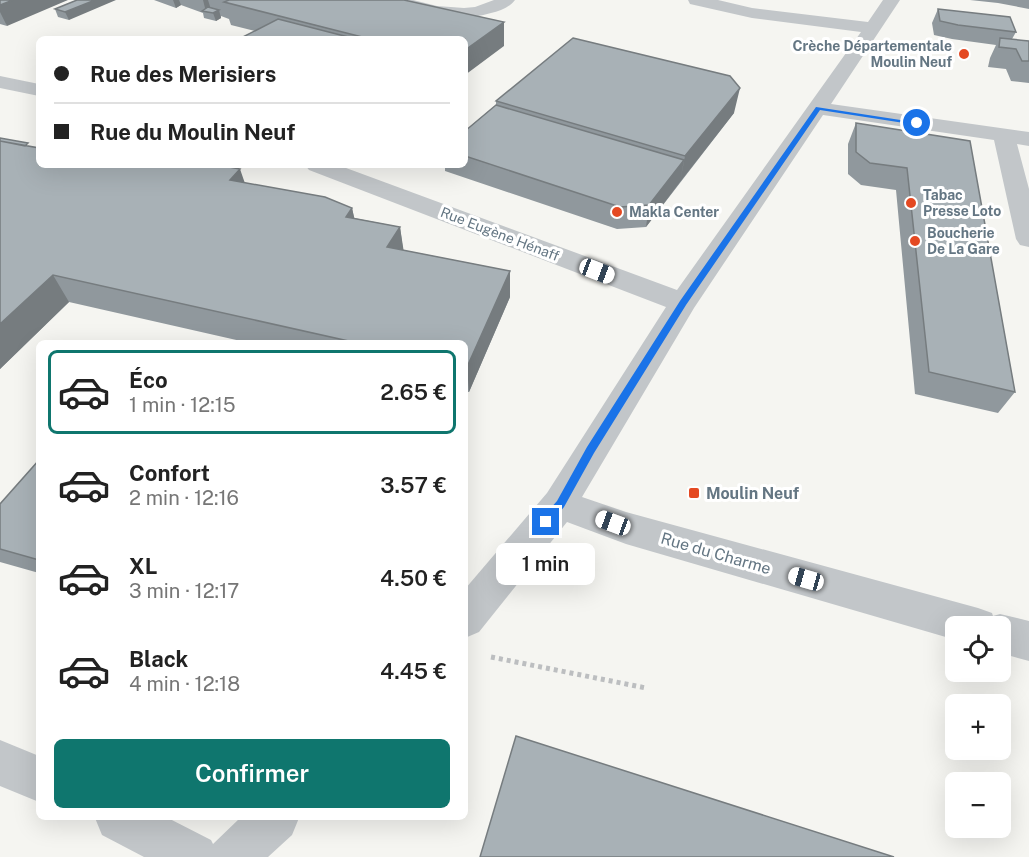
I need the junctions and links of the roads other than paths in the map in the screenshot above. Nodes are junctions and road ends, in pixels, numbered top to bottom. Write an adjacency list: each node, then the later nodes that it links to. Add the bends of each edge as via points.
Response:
1 (392, 0): 2 (street, via 460,16 489,10)
2 (507, 0)
3 (696, 0): 5 (street, via 752,13)
4 (892, 0): 5 (street)
5 (873, 27): 8 (street)
6 (0, 82): 7 (street)
7 (36, 89)
8 (818, 108): 9 (street); 13 (street)
9 (1004, 136): 10 (street); 12 (street)
10 (1029, 139)
11 (324, 168): 13 (street, Rue Eugène Hénaff)
12 (1029, 239)
13 (683, 303): 14 (street)
14 (561, 504): 15 (street); 16 (street, Rue du Charme, via 626,528)
15 (468, 615)
16 (945, 618)
17 (1011, 636): 18 (street)
18 (1029, 641)
19 (0, 763): 20 (street)
20 (36, 778)
21 (123, 820): 23 (street)
22 (272, 820): 24 (street)
23 (194, 857)
24 (232, 857)

